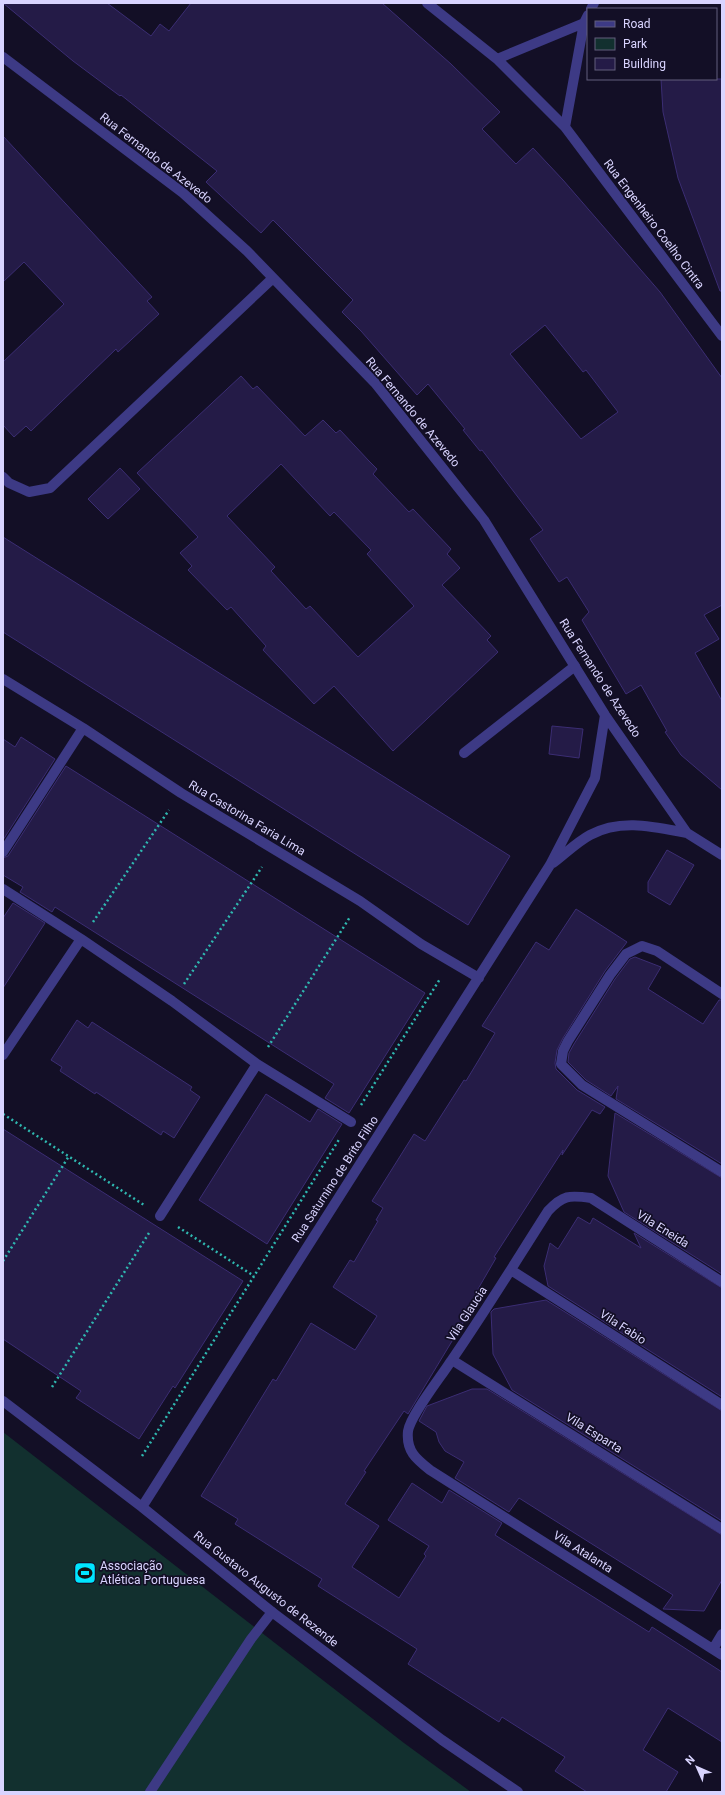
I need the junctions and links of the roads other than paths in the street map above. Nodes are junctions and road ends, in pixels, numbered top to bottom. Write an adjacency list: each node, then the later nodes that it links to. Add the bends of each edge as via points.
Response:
1 (427, 3): 4 (street, Rua Engenheiro Coelho Cintra)
2 (586, 19): 4 (street); 5 (street)
3 (3, 57): 6 (street, Rua Fernando de Azevedo, via 183,193)
4 (497, 59): 5 (street, Rua Engenheiro Coelho Cintra)
5 (565, 127): 7 (street, Rua Engenheiro Coelho Cintra)
6 (273, 278): 8 (street, via 50,488 29,492 9,483); 9 (street, Rua Fernando de Azevedo, via 375,383 484,520)
7 (722, 336)
8 (3, 477)
9 (575, 666): 11 (street, Rua Fernando de Azevedo); 13 (street)
10 (3, 679): 12 (street, Rua Castorina Faria Lima)
11 (605, 715): 14 (street, Rua Fernando de Azevedo); 17 (street, Rua Saturnino de Brito Filho, via 595,778)
12 (83, 728): 15 (street); 20 (street, Rua Castorina Faria Lima, via 180,793 360,901 421,944)
13 (464, 753)
14 (687, 833): 16 (street, Rua Fernando de Azevedo); 17 (street, Rua Saturnino de Brito Filho, via 646,826 614,825 590,835)
15 (3, 852)
16 (722, 855)
17 (550, 865): 20 (street, Rua Saturnino de Brito Filho)
18 (3, 889): 19 (street)
19 (81, 938): 22 (street); 23 (street)
20 (479, 978): 34 (street, Rua Saturnino de Brito Filho)
21 (722, 994): 25 (street, via 657,951 642,946 626,954 610,975 568,1041 561,1064 582,1086)
22 (3, 1055)
23 (257, 1064): 24 (street); 27 (street)
24 (351, 1122)
25 (722, 1172)
26 (590, 1198): 28 (street, Vila Glaucia, via 566,1196 558,1200 548,1211); 29 (street, Vila Eneida)
27 (160, 1216)
28 (511, 1270): 30 (street, Vila Glaucia); 32 (street, Vila Fabio)
29 (722, 1282)
30 (452, 1360): 33 (street, Vila Glaucia, via 414,1416 408,1430 408,1445 416,1459); 35 (street, Vila Esparta)
31 (3, 1400): 34 (street, Rua Gustavo Augusto de Rezende)
32 (722, 1406)
33 (430, 1470): 38 (street, Vila Atalanta)
34 (142, 1507): 36 (street, Rua Gustavo Augusto de Rezende)
35 (722, 1529)
36 (272, 1612): 40 (street, via 247,1645); 41 (street, Rua Gustavo Augusto de Rezende, via 442,1740)
37 (722, 1634): 38 (street)
38 (713, 1649): 39 (street, Vila Atalanta)
39 (722, 1655)
40 (150, 1792)
41 (518, 1792)

